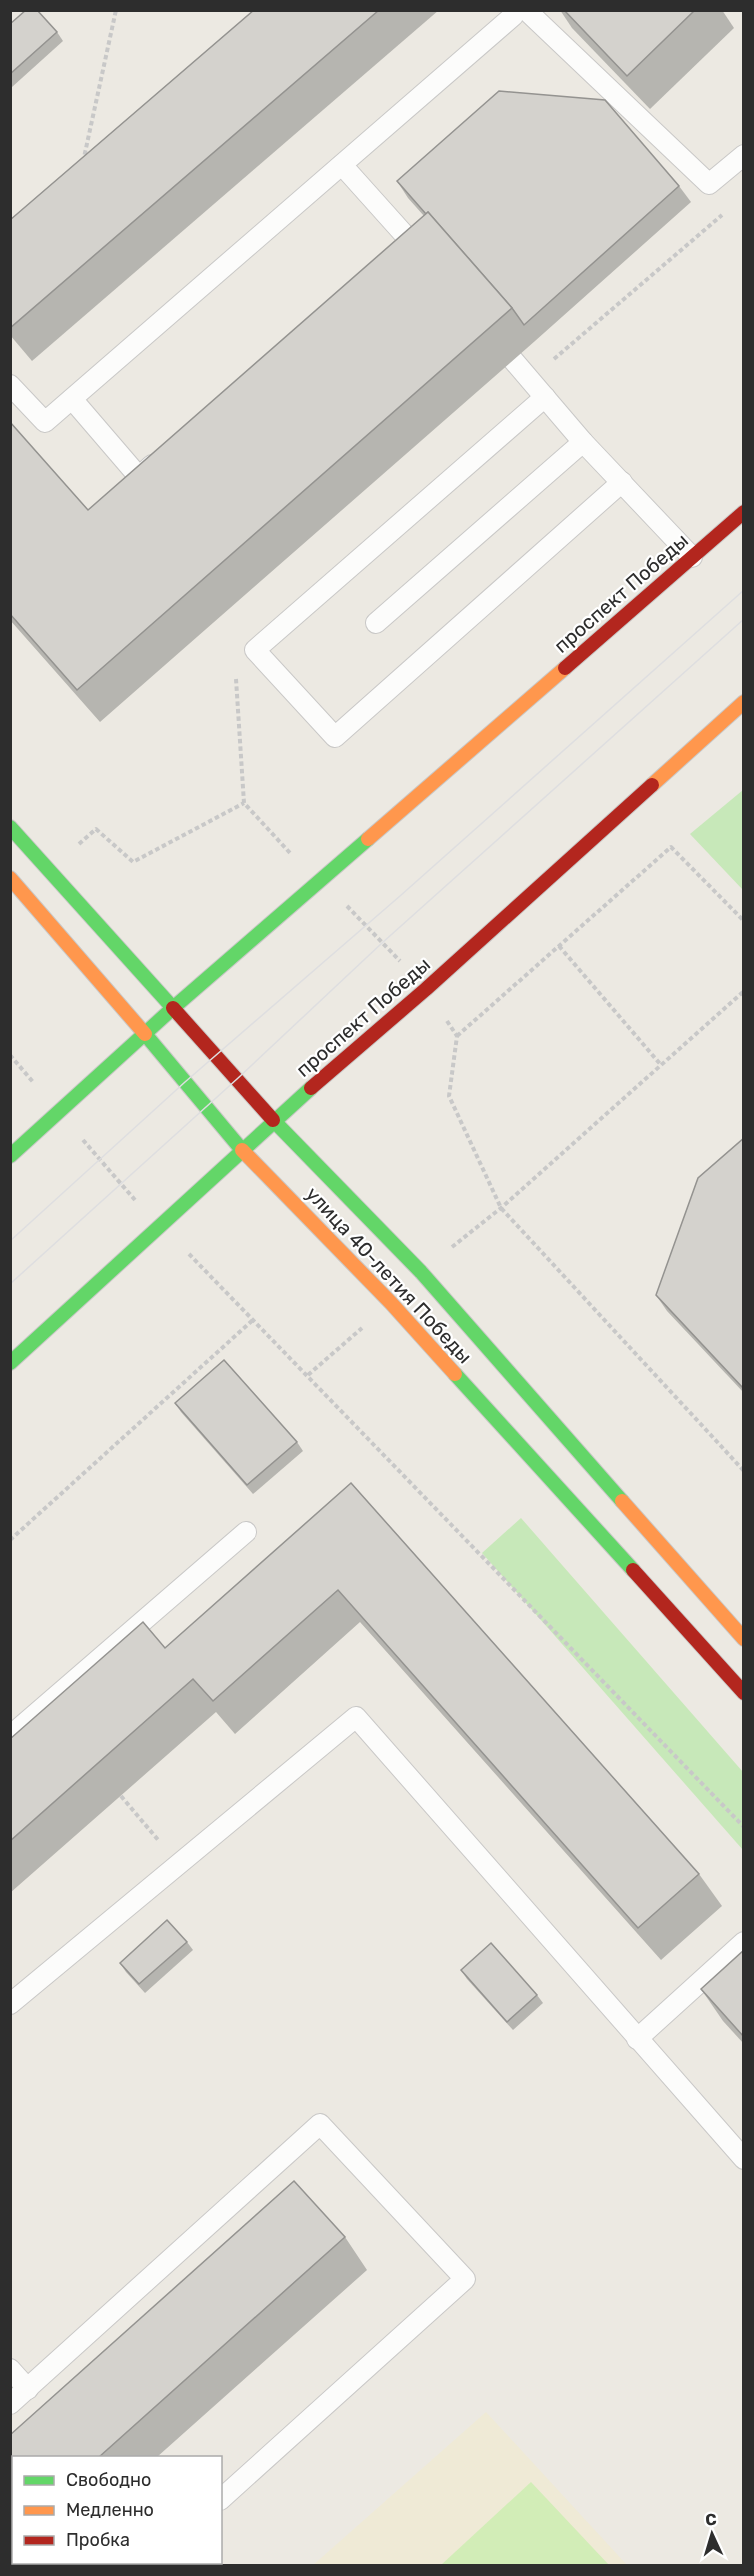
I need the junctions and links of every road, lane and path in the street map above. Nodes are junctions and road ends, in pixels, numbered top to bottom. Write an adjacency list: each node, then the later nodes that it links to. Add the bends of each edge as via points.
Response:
1 (116, 10): 6 (path)
2 (515, 10): 5 (lane, via 513,16)
3 (526, 10): 4 (lane, via 709,184)
4 (744, 155)
5 (342, 165): 7 (lane, via 417,249); 11 (lane)
6 (82, 166)
7 (384, 266)
8 (513, 360): 10 (lane)
9 (10, 385): 11 (lane, via 45,422)
10 (545, 397): 12 (lane); 14 (lane, via 255,650 335,737)
11 (72, 399): 13 (lane, via 139,477)
12 (583, 442): 14 (lane); 17 (lane)
13 (166, 454)
14 (622, 482): 16 (lane)
15 (744, 512): 16 (main road, проспект Победы)
16 (692, 557): 22 (main road, проспект Победы)
17 (376, 623)
18 (741, 708): 25 (main road, проспект Победы)
19 (10, 827): 20 (main road, улица 40-летия Победы)
20 (48, 869): 22 (path, via 96,830 133,862 244,803); 27 (main road, улица 40-летия Победы)
21 (10, 878): 28 (main road, улица 40-летия Победы)
22 (318, 882): 25 (path, via 357,914); 27 (main road, проспект Победы)
23 (744, 921): 24 (path, via 671,847)
24 (559, 946): 29 (path); 31 (path)
25 (426, 989): 29 (path); 33 (main road, проспект Победы)
26 (744, 990): 31 (path)
27 (173, 1008): 28 (main road, проспект Победы); 33 (main road, улица 40-летия Победы)
28 (145, 1034): 32 (main road, проспект Победы); 34 (main road, улица 40-летия Победы)
29 (458, 1036): 36 (path, via 449,1096)
30 (10, 1055): 32 (path)
31 (661, 1065): 36 (path)
32 (58, 1113): 35 (main road, проспект Победы); 37 (path)
33 (273, 1120): 34 (main road, проспект Победы); 38 (main road, улица 40-летия Победы)
34 (242, 1150): 37 (main road, проспект Победы); 39 (main road, улица 40-летия Победы)
35 (10, 1156)
36 (501, 1208): 38 (path); 43 (path)
37 (162, 1226): 40 (path); 41 (main road, проспект Победы)
38 (421, 1272): 46 (main road, улица 40-летия Победы)
39 (392, 1303): 42 (path); 47 (main road, улица 40-летия Победы)
40 (254, 1319): 42 (path); 45 (path)
41 (10, 1363)
42 (308, 1375): 50 (path)
43 (744, 1471)
44 (246, 1532): 48 (lane)
45 (10, 1540)
46 (744, 1639)
47 (744, 1693)
48 (10, 1736)
49 (121, 1796): 51 (path)
50 (744, 1827)
51 (177, 1864): 53 (lane); 54 (lane, via 356,1718)
52 (744, 1942): 54 (lane)
53 (10, 2004)
54 (637, 2039): 55 (lane)
55 (744, 2160)
56 (10, 2369): 57 (lane)
57 (28, 2389): 58 (lane); 59 (lane, via 320,2124 465,2278)
58 (10, 2404)
59 (222, 2498)

